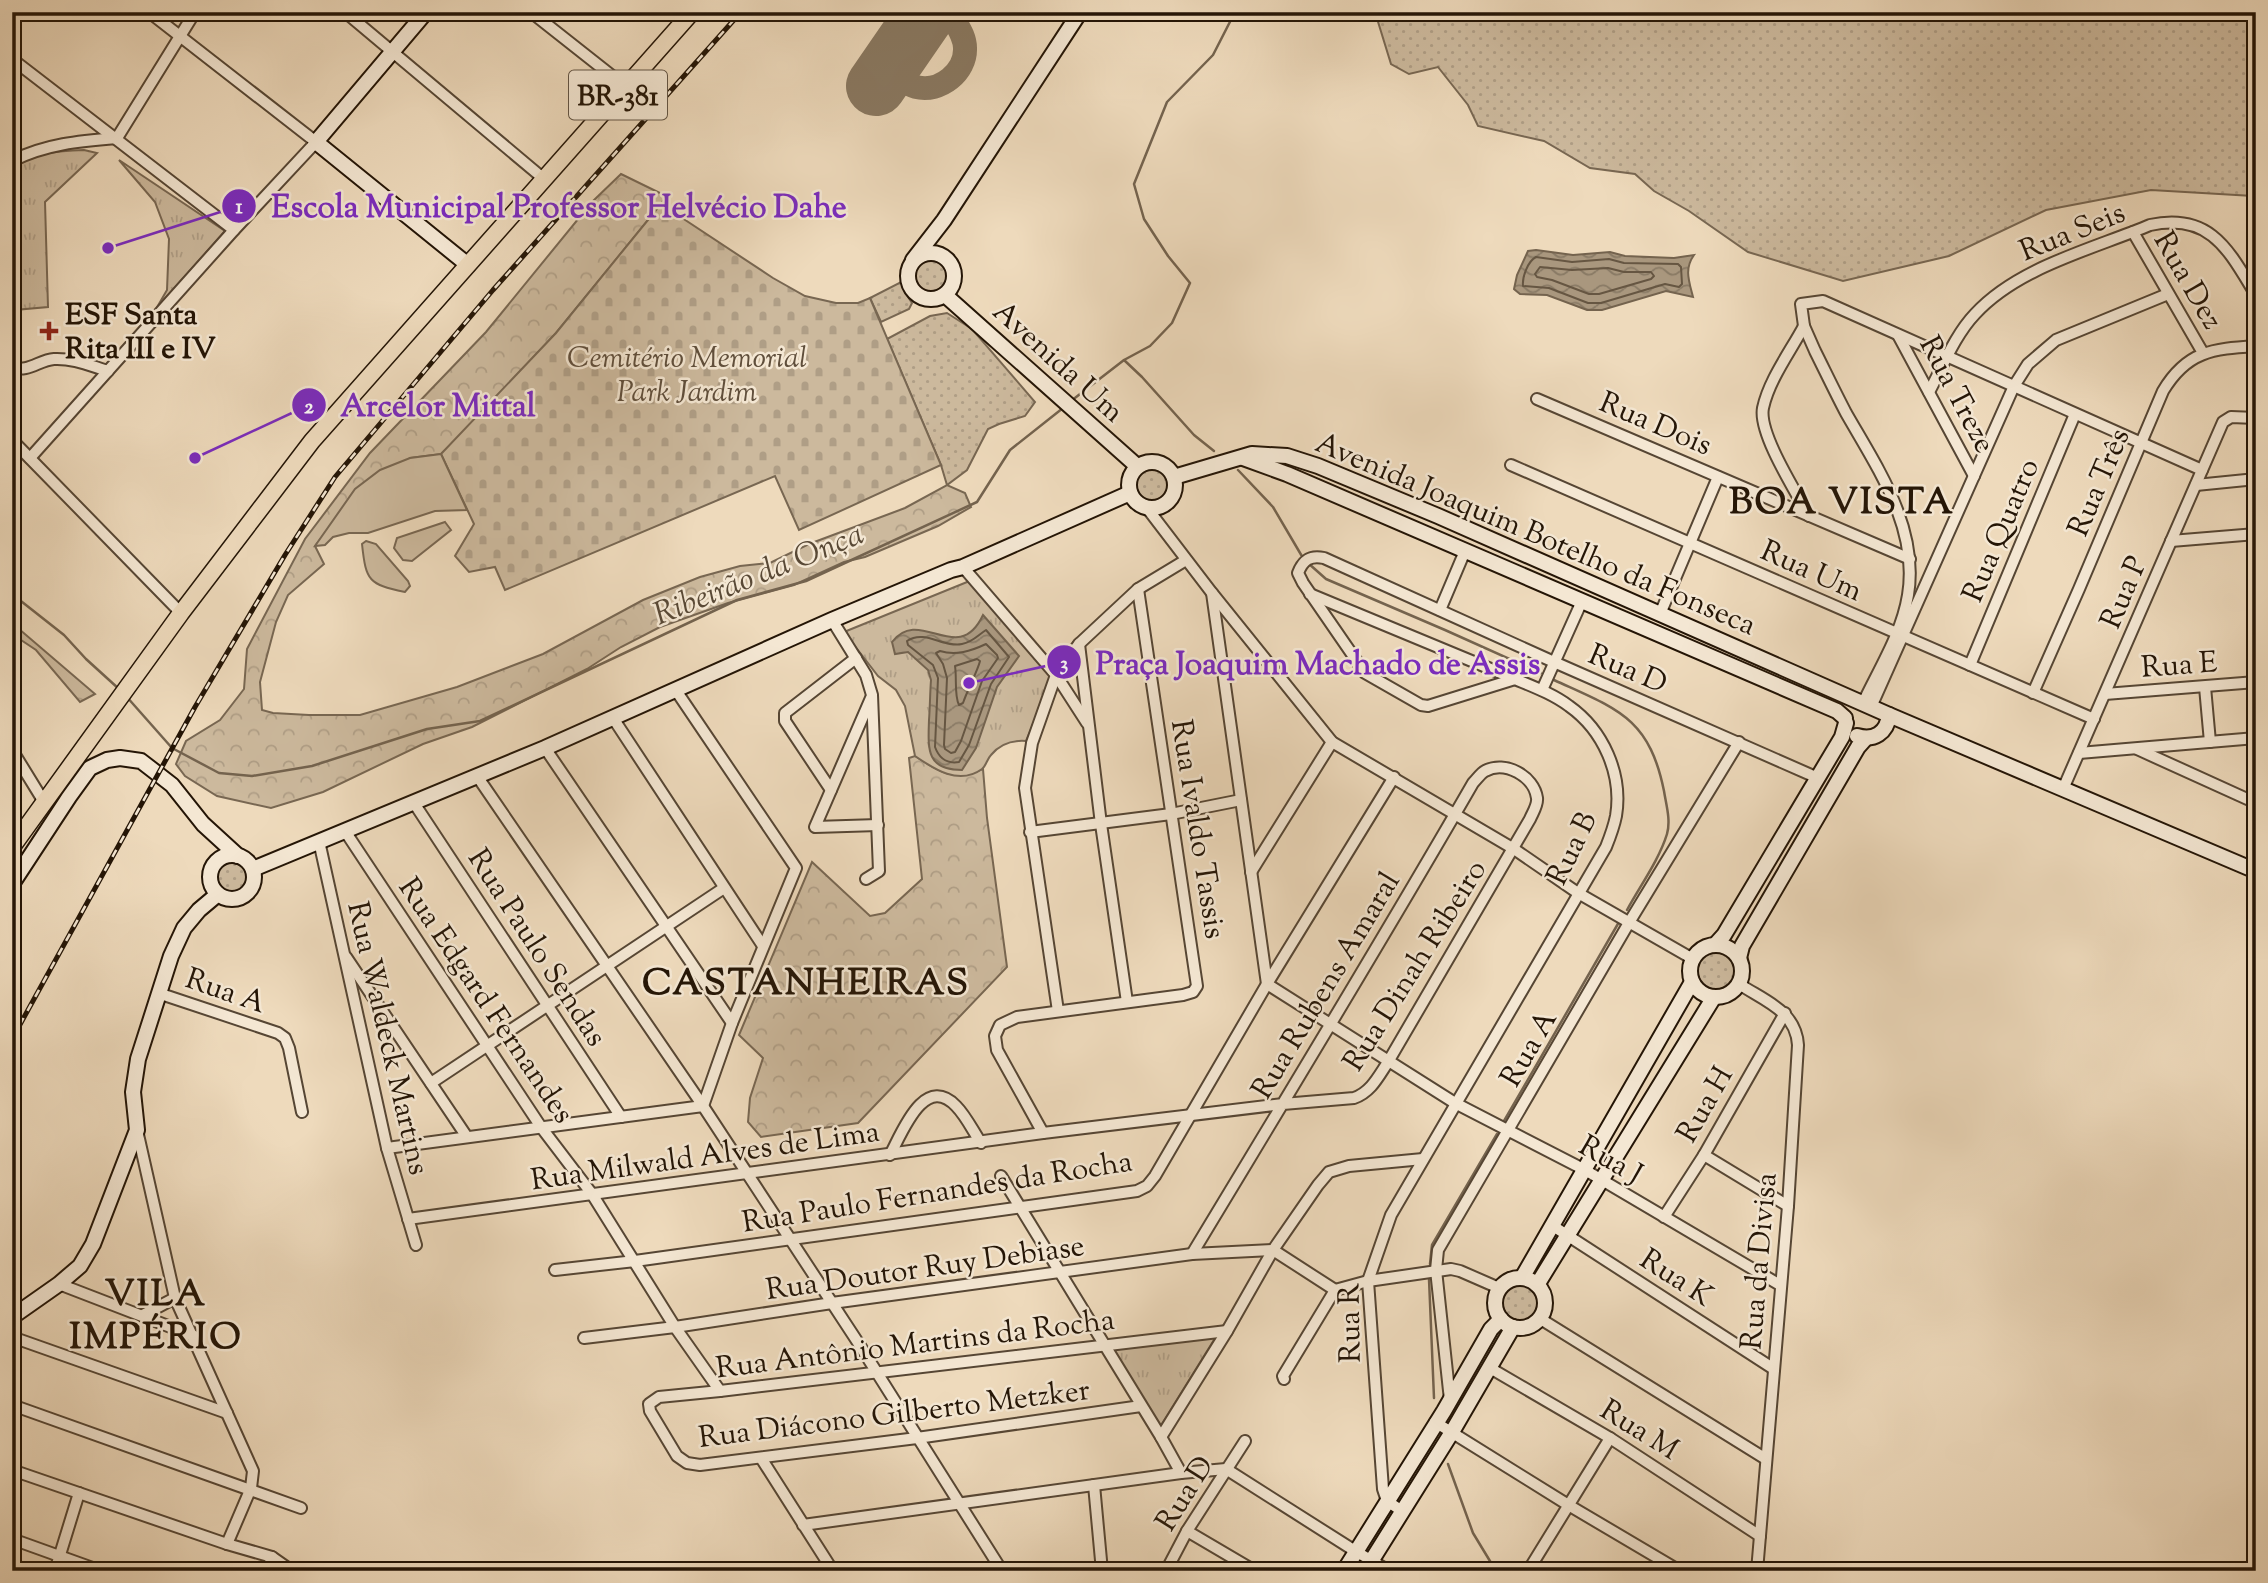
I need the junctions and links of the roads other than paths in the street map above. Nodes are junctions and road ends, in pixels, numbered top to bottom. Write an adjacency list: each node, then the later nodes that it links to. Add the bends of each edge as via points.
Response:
1 (149, 12): 8 (street)
2 (195, 12): 8 (street)
3 (345, 12): 9 (street)
4 (426, 12): 9 (street)
5 (531, 12): 11 (street)
6 (692, 12): 11 (main road, BR-381)
7 (1080, 12): 16 (street)
8 (180, 37): 12 (street); 13 (street)
9 (393, 50): 13 (street); 15 (street)
10 (12, 59): 12 (street)
11 (626, 87): 15 (main road, BR-381)
12 (117, 138): 14 (street, via 34,150); 17 (street)
13 (316, 142): 17 (street); 21 (street)
14 (12, 161)
15 (544, 179): 21 (main road, BR-381)
16 (944, 220): 19 (street); 20 (street)
17 (234, 230): 31 (street)
18 (2133, 232): 22 (street, Rua Dez); 24 (street, Rua Seis, via 2167,221 2202,229 2226,247); 29 (street, Rua Seis, via 2006,287 1974,315)
19 (942, 255): 20 (street, via 927,253); 23 (street, via 954,269)
20 (913, 260): 23 (street, via 907,274 916,294 930,299)
21 (468, 265): 64 (main road, BR-381, via 312,441)
22 (2168, 293): 28 (street, Rua Dez); 32 (street, via 2056,340 2028,364)
23 (945, 295): 42 (street, Avenida Um)
24 (2256, 295)
25 (1804, 326): 26 (street, via 1801,303 1823,301); 51 (street, via 1762,410 1764,430); 57 (street, via 1892,498)
26 (1898, 335): 29 (street); 33 (street, Rua Treze)
27 (2256, 346): 28 (street, Rua Três)
28 (2203, 353): 38 (street, Rua Três, via 2173,374)
29 (1947, 356): 32 (street); 33 (street, Rua Seis)
30 (12, 367): 31 (street, via 19,370 57,359)
31 (108, 371): 40 (street)
32 (2014, 386): 35 (street); 44 (street)
33 (1929, 392): 44 (street, Rua Treze)
34 (1537, 399): 46 (street, Rua Dois)
35 (2076, 414): 38 (street); 71 (street, Rua Quatro)
36 (2256, 418): 43 (street, Rua P, via 2231,417 2223,422)
37 (12, 440): 40 (street)
38 (2141, 443): 43 (street); 78 (street, Rua Três)
39 (1241, 457): 45 (street, Avenida Joaquim Botelho da Fonseca); 55 (street); 65 (street, Avenida Joaquim Botelho da Fonseca, via 1287,456 1318,466)
40 (30, 458): 64 (street)
41 (1511, 465): 54 (street, Rua Um)
42 (1138, 466): 45 (street, via 1158,463); 49 (street, via 1129,478)
43 (2202, 470): 48 (street, Rua P)
44 (1974, 476): 67 (street)
45 (1174, 477): 50 (street, via 1175,491 1167,503)
46 (1718, 477): 51 (street, Rua Dois); 54 (street)
47 (2256, 479): 48 (street)
48 (2196, 485): 53 (street, Rua P)
49 (1130, 493): 50 (street); 58 (street)
50 (1147, 508): 56 (street)
51 (1809, 516): 57 (street, Rua Dois)
52 (2256, 534): 53 (street)
53 (2171, 541): 79 (street, Rua P)
54 (1690, 543): 65 (street); 67 (street, Rua Um)
55 (1465, 551): 62 (street); 63 (street)
56 (1186, 559): 59 (street); 60 (street)
57 (1910, 559): 67 (street)
58 (962, 567): 66 (street); 72 (street)
59 (1138, 589): 68 (street); 108 (street, Rua Ivaldo Tassis)
60 (1212, 593): 89 (street); 103 (street)
61 (1310, 594): 63 (street, Rua D, via 1298,573 1305,561 1315,556); 73 (street, Rua B); 73 (street, via 1365,673 1421,705 1436,705)
62 (1582, 601): 70 (street); 85 (street, via 1837,711)
63 (1440, 610): 70 (street, Rua D)
64 (181, 613): 104 (main road, BR-381)
65 (1660, 614): 81 (street, Avenida Joaquim Botelho da Fonseca)
66 (832, 620): 69 (street); 76 (street)
67 (1900, 635): 71 (street, Rua Um); 81 (street)
68 (1079, 645): 72 (street); 86 (street)
69 (856, 658): 80 (street); 101 (street, via 784,716)
70 (1554, 662): 77 (street); 90 (street, Rua D)
71 (1970, 666): 78 (street, Rua Um)
72 (1056, 675): 86 (street); 114 (street, via 1032,743 1025,788)
73 (1515, 679): 77 (street, Rua B)
74 (2256, 682): 75 (street, Rua E)
75 (2205, 687): 79 (street, Rua E); 91 (street)
76 (675, 689): 83 (street); 131 (street, via 796,868)
77 (1542, 690): 126 (street, Rua B, via 1586,722 1612,762 1616,817 1606,847)
78 (2033, 693): 84 (street, Rua Um)
79 (2105, 694): 84 (street, Rua P)
80 (872, 695): 101 (street); 112 (street)
81 (1863, 703): 82 (street); 85 (street, via 1847,708)
82 (1889, 715): 87 (street, via 1884,730); 100 (street)
83 (613, 718): 92 (street); 125 (street)
84 (2094, 719): 95 (street, Rua P)
85 (1846, 720): 87 (street, via 1856,735); 99 (street, via 1842,737)
86 (1088, 725): 111 (street)
87 (1866, 738): 107 (street)
88 (2256, 738): 91 (street)
89 (1332, 741): 98 (street); 122 (street)
90 (1739, 742): 99 (street, Rua D); 128 (street, Rua A)
91 (2210, 742): 93 (street)
92 (545, 748): 97 (street); 129 (street)
93 (2136, 749): 95 (street); 106 (street)
94 (12, 750): 104 (street)
95 (2079, 753): 100 (street, Rua P)
96 (1518, 772): 109 (street, Rua Rubens Amaral, via 1502,768 1485,771); 117 (street, Rua Dinah Ribeiro, via 1527,779 1538,802)
97 (477, 776): 105 (street); 135 (street)
98 (1394, 778): 109 (street); 137 (street, Rua Paulo Fernandes da Rocha)
99 (1818, 778): 102 (street)
100 (2063, 789): 121 (street)
101 (831, 790): 112 (street, via 815,827)
102 (1805, 799): 107 (street); 130 (street)
103 (1241, 800): 108 (street); 122 (street)
104 (44, 802): 116 (main road, BR-381)
105 (414, 803): 113 (street); 142 (street, Rua Paulo Sendas)
106 (2256, 803)
107 (1822, 808): 133 (street)
108 (1171, 814): 111 (street); 141 (street, Rua Ivaldo Tassis, via 1197,986 1194,992)
109 (1455, 814): 117 (street); 146 (street, Rua Rubens Amaral)
110 (203, 824): 118 (street); 119 (street); 124 (street, via 172,785 141,761 107,760 90,768)
111 (1101, 824): 114 (street); 141 (street)
112 (878, 825): 123 (street, via 878,871)
113 (345, 831): 115 (street); 147 (street, Rua Edgard Fernandes)
114 (1030, 832): 143 (street)
115 (319, 841): 120 (street); 132 (street, Rua Waldeck Martins)
116 (12, 847)
117 (1514, 849): 126 (street); 148 (street, Rua Dinah Ribeiro)
118 (238, 856): 119 (street); 120 (street)
119 (217, 860): 127 (street, via 209,877)
120 (253, 869): 127 (street, via 253,883 245,895 231,900)
121 (2256, 871)
122 (1251, 872): 137 (street)
123 (866, 879)
124 (12, 884)
125 (724, 888): 129 (street); 131 (street)
126 (1578, 893): 128 (street); 151 (street, Rua B)
127 (218, 894): 139 (street, via 184,928)
128 (1630, 921): 134 (street); 158 (street, Rua A)
129 (667, 926): 135 (street); 145 (street)
130 (1715, 945): 133 (street, via 1729,948); 134 (street)
131 (763, 946): 145 (street)
132 (343, 952): 149 (street); 163 (street, Rua Waldeck Martins)
133 (1739, 958): 138 (street, via 1743,971)
134 (1693, 959): 136 (street)
135 (606, 967): 142 (street); 152 (street)
136 (1692, 982): 140 (street); 167 (street)
137 (1267, 984): 146 (street, Rua J); 154 (street, Rua Paulo Fernandes da Rocha)
138 (1739, 984): 140 (street, via 1729,995); 144 (street)
139 (158, 993): 153 (street, Rua A, via 285,1038); 157 (street, via 138,1059 133,1093)
140 (1714, 997): 170 (street)
141 (1127, 1002): 143 (street)
142 (547, 1006): 147 (street); 155 (street, Rua Paulo Sendas)
143 (1058, 1011): 159 (street, via 1017,1017 1000,1025 995,1036 997,1050)
144 (1785, 1013): 164 (street, Rua H); 172 (street, Rua da Divisa, via 1794,1024 1798,1045)
145 (732, 1023): 152 (street)
146 (1331, 1024): 148 (street, Rua J); 150 (street, Rua Rubens Amaral)
147 (486, 1046): 149 (street); 156 (street, Rua Edgard Fernandes)
148 (1388, 1062): 150 (street, Rua Dinah Ribeiro, via 1362,1095); 151 (street, Rua J)
149 (431, 1083): 160 (street)
150 (1283, 1104): 154 (street, Rua Dinah Ribeiro); 181 (street, Rua Rubens Amaral)
151 (1455, 1104): 158 (street, Rua J); 166 (street, Rua R)
152 (703, 1106): 155 (street); 168 (street)
153 (302, 1112)
154 (1190, 1115): 159 (street, Rua Dinah Ribeiro); 173 (street, Rua Paulo Fernandes da Rocha, via 1147,1186)
155 (621, 1117): 156 (street)
156 (541, 1127): 160 (street); 171 (street, Rua Edgard Fernandes)
157 (137, 1130): 188 (street, via 93,1244 80,1266); 193 (street)
158 (1508, 1131): 167 (street, Rua J); 184 (street, Rua A, via 1438,1250)
159 (1043, 1133): 161 (street, Rua Dinah Ribeiro)
160 (467, 1137): 163 (street)
161 (1009, 1138): 162 (street, Rua Milwald Alves de Lima)
162 (981, 1143): 165 (street, Rua Milwald Alves de Lima); 165 (street, via 957,1108 936,1096 916,1107)
163 (387, 1148): 175 (street, Rua Waldeck Martins)
164 (1704, 1154): 172 (street); 174 (street, Rua H)
165 (890, 1155): 168 (street, Rua Milwald Alves de Lima)
166 (1423, 1159): 180 (street, via 1329,1172); 187 (street, Rua R, via 1391,1215)
167 (1585, 1170): 170 (street, Rua J); 176 (street)
168 (747, 1173): 171 (street, Rua Milwald Alves de Lima); 178 (street)
169 (1001, 1176): 173 (street)
170 (1601, 1182): 174 (street, Rua J); 177 (street)
171 (592, 1194): 175 (street, Rua Milwald Alves de Lima); 182 (street, Rua Edgard Fernandes)
172 (1788, 1206): 190 (street, Rua da Divisa)
173 (1019, 1207): 178 (street, Rua Paulo Fernandes da Rocha); 185 (street)
174 (1664, 1217): 190 (street, Rua J)
175 (408, 1219): 179 (street, Rua Waldeck Martins)
176 (1553, 1226): 177 (street, Rua K); 186 (street)
177 (1569, 1236): 189 (street); 206 (street, Rua K)
178 (791, 1240): 182 (street, Rua Paulo Fernandes da Rocha); 194 (street)
179 (416, 1245)
180 (1273, 1250): 181 (street, Rua Doutor Ruy Debiase); 192 (street); 200 (street)
181 (1192, 1254): 185 (street, Rua Doutor Ruy Debiase)
182 (635, 1261): 183 (street, Rua Paulo Fernandes da Rocha); 199 (street, Rua Edgard Fernandes)
183 (555, 1270)
184 (1436, 1270): 187 (street); 191 (street, via 1461,1271); 210 (street, Rua A)
185 (1059, 1273): 194 (street, Rua Doutor Ruy Debiase); 204 (street)
186 (1522, 1278): 189 (street); 191 (street)
187 (1368, 1281): 192 (street); 229 (street, Rua R)
188 (59, 1284): 195 (street); 196 (street)
189 (1537, 1284): 197 (street, via 1544,1297)
190 (1780, 1285): 206 (street, Rua da Divisa)
191 (1499, 1288): 198 (street, via 1494,1304)
192 (1335, 1290): 208 (street)
193 (175, 1298): 195 (street); 201 (street)
194 (832, 1303): 199 (street, Rua Doutor Ruy Debiase); 207 (street)
195 (143, 1315): 201 (street)
196 (12, 1317)
197 (1539, 1318): 198 (street, via 1528,1327); 222 (street)
198 (1507, 1323): 205 (street); 210 (street, via 1492,1329)
199 (675, 1327): 203 (street, Rua Doutor Ruy Debiase); 209 (street, Rua Edgard Fernandes)
200 (1227, 1331): 204 (street, Rua Antônio Martins da Rocha); 217 (street)
201 (194, 1336): 213 (street)
202 (12, 1337): 213 (street)
203 (584, 1338)
204 (1104, 1345): 207 (street, Rua Antônio Martins da Rocha); 212 (street)
205 (1490, 1368): 215 (street); 219 (street, Rua M)
206 (1774, 1369): 222 (street, Rua da Divisa)
207 (878, 1373): 209 (street, Rua Antônio Martins da Rocha); 218 (street)
208 (1284, 1379)
209 (720, 1391): 216 (street, Rua Antônio Martins da Rocha, via 652,1400 650,1411)
210 (1450, 1400): 214 (street)
211 (12, 1405): 227 (street)
212 (1141, 1406): 217 (street); 218 (street, Rua Diácono Gilberto Metzker)
213 (227, 1413): 227 (street, via 253,1471)
214 (1435, 1422): 215 (street); 229 (street)
215 (1452, 1432): 231 (street); 233 (street)
216 (666, 1437): 221 (street, Rua Diácono Gilberto Metzker, via 687,1463)
217 (1161, 1437): 225 (street)
218 (917, 1438): 221 (street, Rua Diácono Gilberto Metzker); 230 (street)
219 (1610, 1438): 231 (street); 236 (street, Rua M)
220 (1245, 1441): 223 (street, Rua D)
221 (761, 1458): 234 (street)
222 (1766, 1459): 236 (street, Rua da Divisa)
223 (1226, 1469): 225 (street); 235 (street, Rua D); 239 (street)
224 (12, 1470): 228 (street)
225 (1181, 1473): 226 (street)
226 (1094, 1485): 230 (street); 250 (street)
227 (251, 1489): 232 (street); 238 (street)
228 (79, 1493): 238 (street); 240 (street)
229 (1387, 1501): 233 (street); 239 (street)
230 (958, 1503): 234 (street); 249 (street)
231 (1570, 1506): 243 (street); 255 (street)
232 (301, 1508)
233 (1402, 1511): 242 (street)
234 (803, 1525): 248 (street)
235 (1187, 1531): 251 (street, Rua D); 252 (street)
236 (1760, 1536): 256 (street, Rua da Divisa)
237 (12, 1539): 240 (street)
238 (226, 1544): 241 (street)
239 (1355, 1551): 242 (street); 253 (street)
240 (59, 1556): 244 (street); 245 (street)
241 (272, 1557): 246 (street); 247 (street)
242 (1368, 1565): 254 (street)
243 (1534, 1569)
244 (55, 1571)
245 (101, 1571)
246 (267, 1571)
247 (292, 1571)
248 (833, 1571)
249 (1002, 1571)
250 (1102, 1571)
251 (1166, 1571)
252 (1255, 1571)
253 (1345, 1571)
254 (1389, 1571)
255 (1680, 1571)
256 (1757, 1571)

